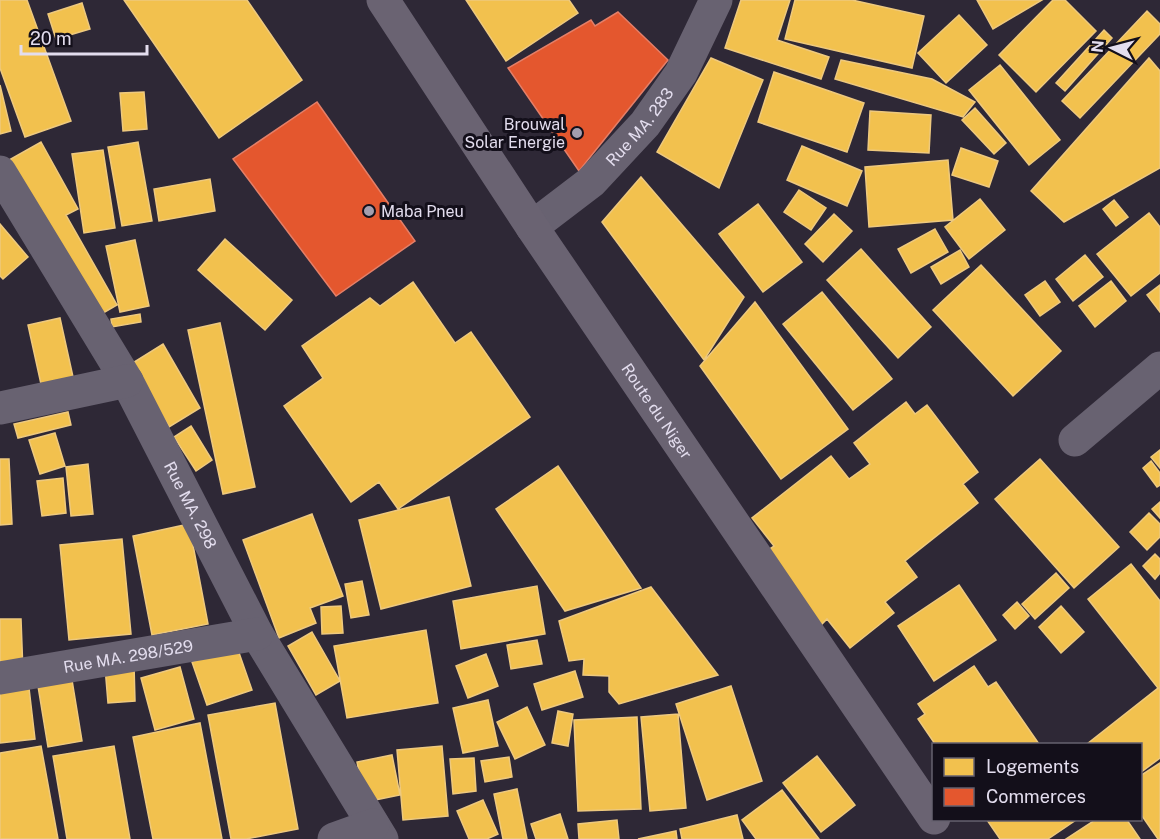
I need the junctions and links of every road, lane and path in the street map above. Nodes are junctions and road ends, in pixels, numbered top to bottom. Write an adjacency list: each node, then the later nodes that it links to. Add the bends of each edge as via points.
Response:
1 (383, 0): 4 (main road, Route du Niger)
2 (716, 0): 4 (street, Rue MA. 283, via 681,73 645,124 591,182)
3 (0, 171): 6 (street, Rue MA. 298)
4 (532, 227): 11 (main road, Route du Niger)
5 (1160, 368): 8 (street)
6 (127, 381): 7 (street); 9 (street, Rue MA. 298)
7 (0, 408)
8 (1075, 440)
9 (258, 634): 10 (street, Rue MA. 298/529); 13 (street, Rue MA. 298)
10 (0, 678)
11 (932, 816)
12 (935, 821): 15 (main road, Route du Niger)
13 (378, 832): 14 (street)
14 (334, 839)
15 (948, 839)

